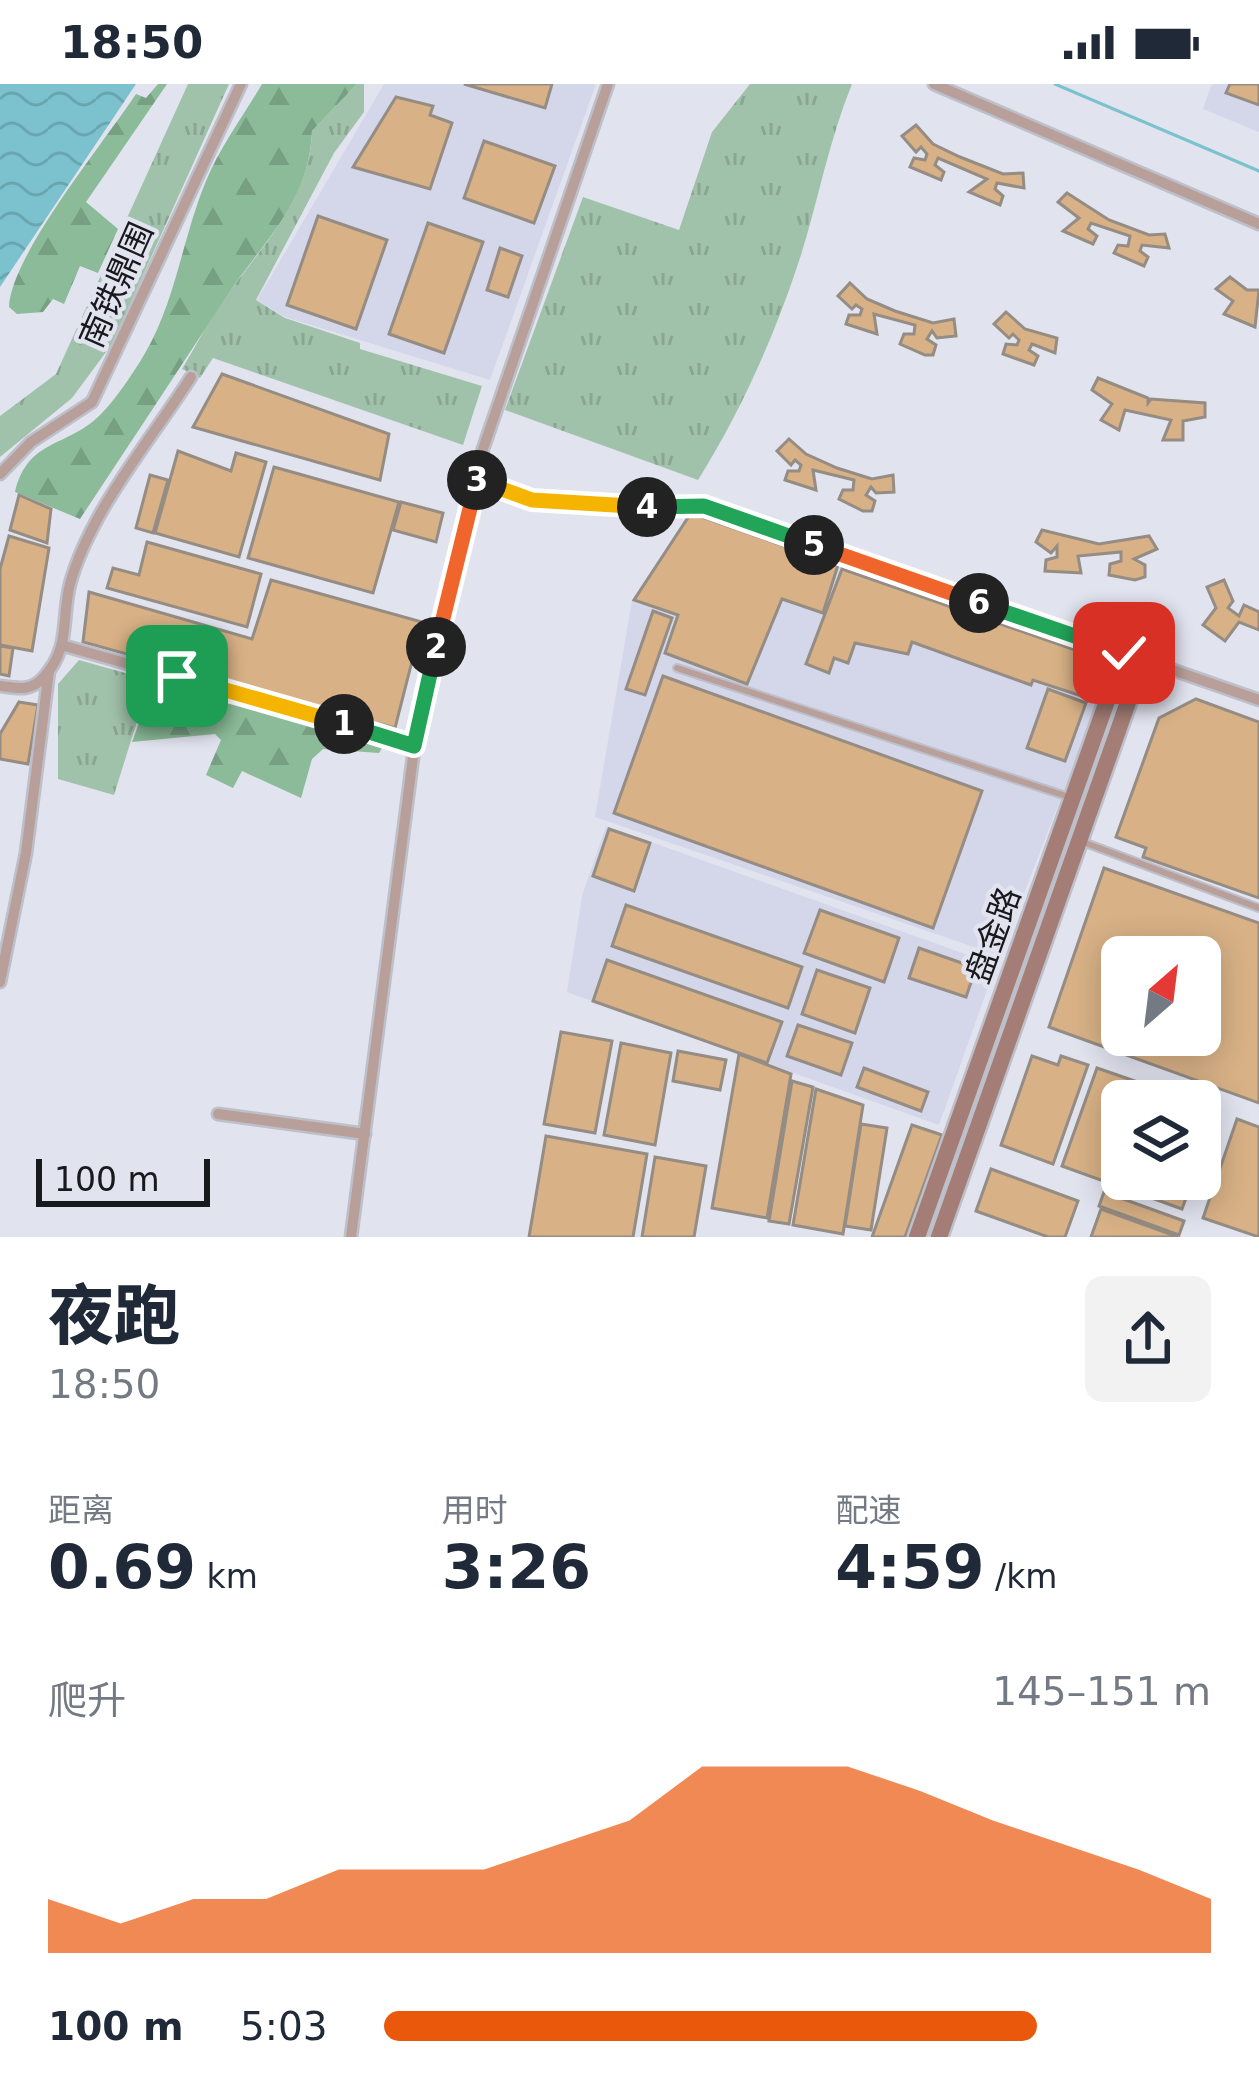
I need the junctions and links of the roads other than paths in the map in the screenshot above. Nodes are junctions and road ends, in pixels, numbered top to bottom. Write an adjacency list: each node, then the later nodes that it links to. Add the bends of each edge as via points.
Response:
1 (241, 84): 6 (street, 南铁鼎围, via 92,402 31,442)
2 (608, 84): 15 (street, via 476,479)
3 (934, 84): 4 (street)
4 (1259, 224)
5 (191, 377): 8 (street, via 101,517 70,584)
6 (0, 474)
7 (704, 506): 9 (street)
8 (65, 646): 12 (street); 15 (street)
9 (1124, 653): 10 (street); 16 (street, 盘金路)
10 (1143, 660): 14 (street); 17 (street, 盘金路)
11 (677, 668): 16 (lane)
12 (49, 669): 13 (street, via 28,688); 19 (street)
13 (0, 686)
14 (1259, 700)
15 (414, 746): 21 (street)
16 (1073, 798): 23 (street, 盘金路)
17 (1080, 841): 18 (lane); 24 (street, 盘金路)
18 (1259, 908)
19 (0, 982)
20 (218, 1114): 21 (street)
21 (365, 1133): 22 (street)
22 (351, 1237)
23 (917, 1237)
24 (939, 1237)

